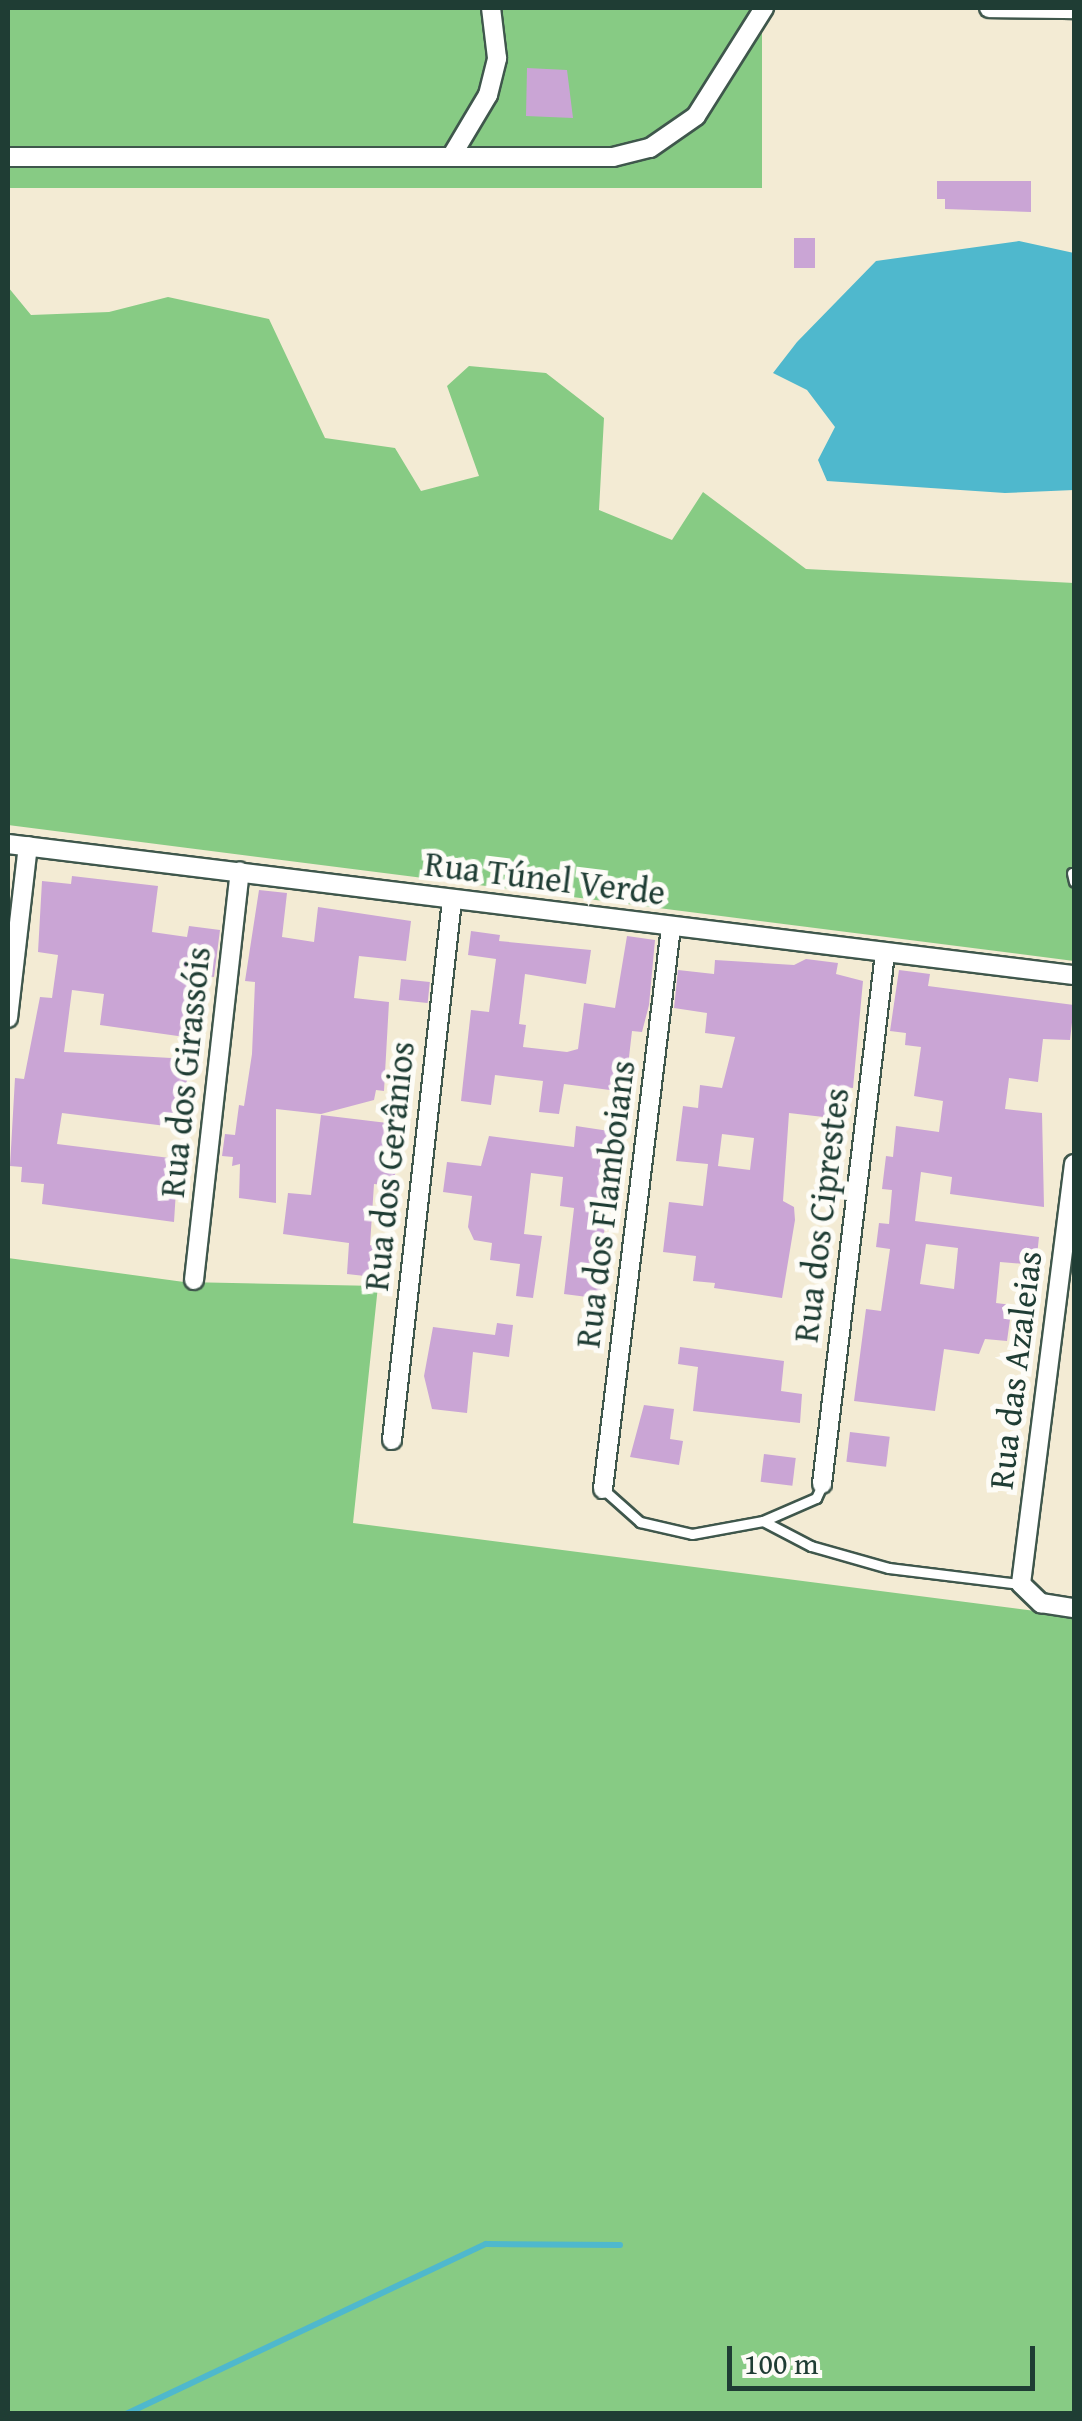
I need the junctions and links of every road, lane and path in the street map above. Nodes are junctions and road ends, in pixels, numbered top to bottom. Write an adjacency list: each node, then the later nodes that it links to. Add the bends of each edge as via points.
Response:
1 (492, 8): 6 (street, via 497,58 488,95)
2 (764, 8): 6 (street, via 696,116 650,148 613,156)
3 (989, 8): 4 (street)
4 (1074, 9)
5 (8, 157): 6 (street)
6 (451, 157)
7 (8, 844): 8 (street, Rua Túnel Verde)
8 (28, 846): 9 (street, Rua Túnel Verde); 14 (street)
9 (240, 872): 10 (street, Rua Túnel Verde); 16 (street, Rua dos Girassóis)
10 (452, 900): 11 (street, Rua Túnel Verde); 17 (street, Rua dos Gerânios)
11 (672, 926): 12 (street, Rua Túnel Verde); 19 (street, Rua dos Flamboians)
12 (885, 953): 13 (street, Rua Túnel Verde); 18 (street, Rua dos Ciprestes)
13 (1074, 976)
14 (8, 1018)
15 (1074, 1164): 21 (street, Rua das Azaleias)
16 (194, 1280)
17 (392, 1440)
18 (822, 1484): 20 (lane, via 816,1498)
19 (603, 1489): 20 (lane, via 640,1522 692,1534)
20 (763, 1521): 21 (lane, via 811,1546 889,1568)
21 (1021, 1584): 22 (street, via 1041,1603)
22 (1074, 1608)

